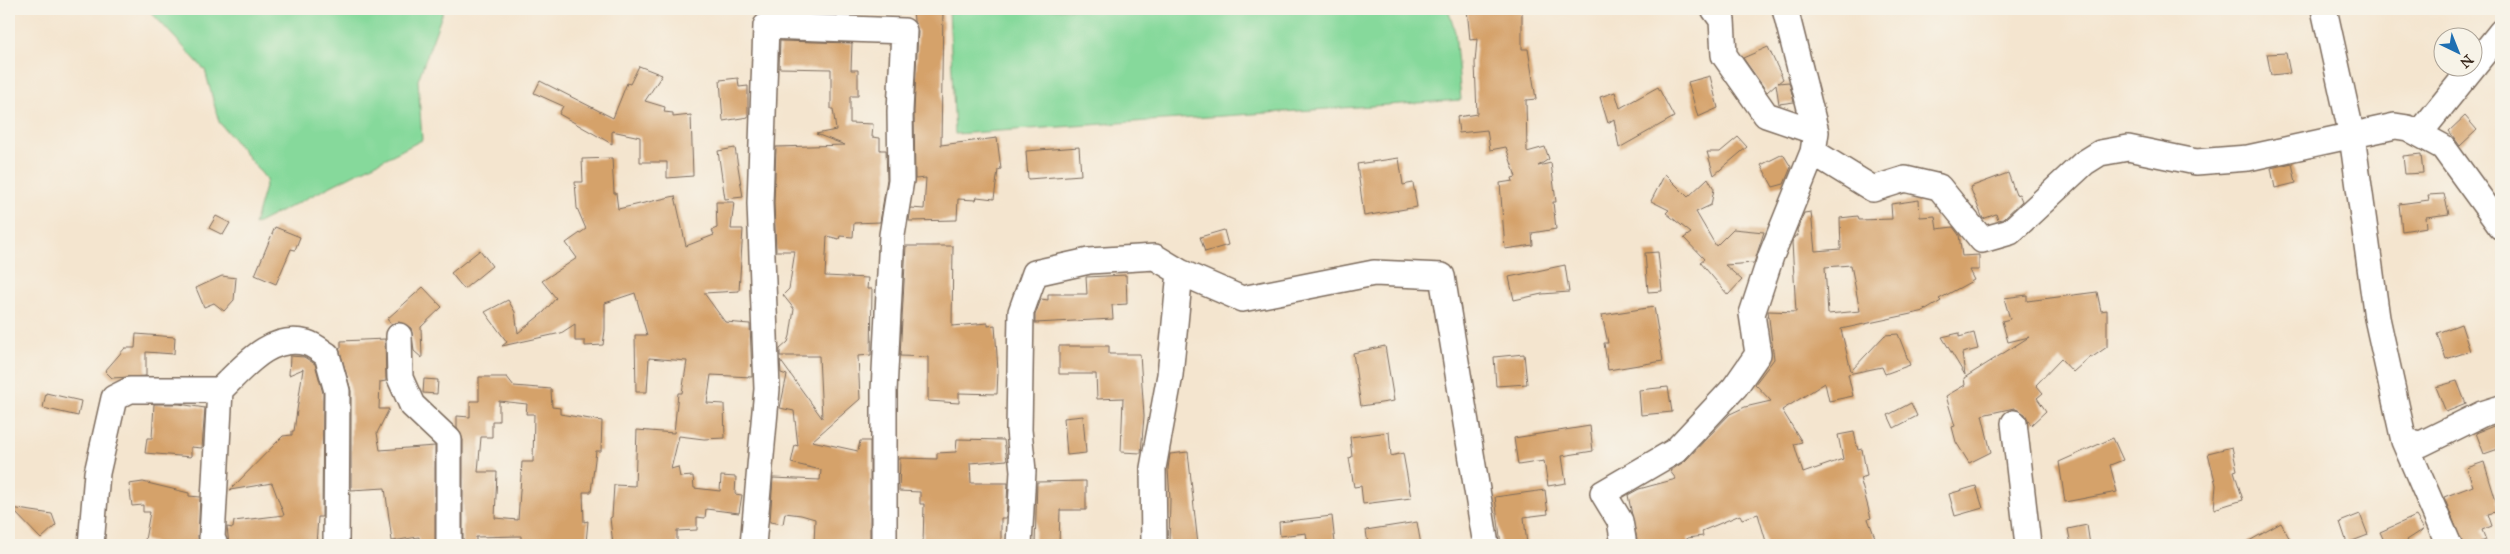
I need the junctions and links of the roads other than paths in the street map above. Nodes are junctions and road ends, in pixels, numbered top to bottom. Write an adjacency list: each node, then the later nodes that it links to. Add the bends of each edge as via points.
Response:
1 (1714, 9): 7 (street, via 1722,20 1724,55 1766,115)
2 (1786, 9): 7 (street)
3 (2324, 9): 6 (street)
4 (2501, 32): 5 (street)
5 (2419, 134): 6 (street, via 2396,126); 8 (street, via 2443,147)
6 (2352, 136): 7 (street, via 2248,158 2196,162 2128,148 2106,151 2084,163 2010,232 1982,240 1939,187 1905,179 1873,189); 14 (street, via 2377,318)
7 (1815, 142): 24 (street, via 1752,314 1758,354 1735,387 1674,450 1603,493 1620,521)
8 (2501, 226)
9 (1180, 272): 21 (street, via 1155,257 1088,261 1035,273 1021,312 1019,430 1023,471); 22 (street, via 1170,376 1153,468); 23 (street, via 1242,299 1374,273 1442,276)
10 (399, 336): 18 (street, via 400,378 412,405 449,440)
11 (220, 390): 15 (street, via 130,390 114,398 97,472); 16 (street, via 212,538); 17 (street, via 265,348 285,341 308,343 327,355 337,391)
12 (2501, 408): 14 (street, via 2421,444)
13 (2014, 424): 25 (street)
14 (2404, 441): 26 (street)
15 (91, 545)
16 (215, 545)
17 (336, 545)
18 (449, 545)
19 (753, 545): 20 (street, via 767,389 760,203 766,26 904,31 901,180 892,235 884,391)
20 (884, 545)
21 (1019, 545)
22 (1154, 545)
23 (1486, 545)
24 (1624, 545)
25 (2028, 545)
26 (2449, 545)

